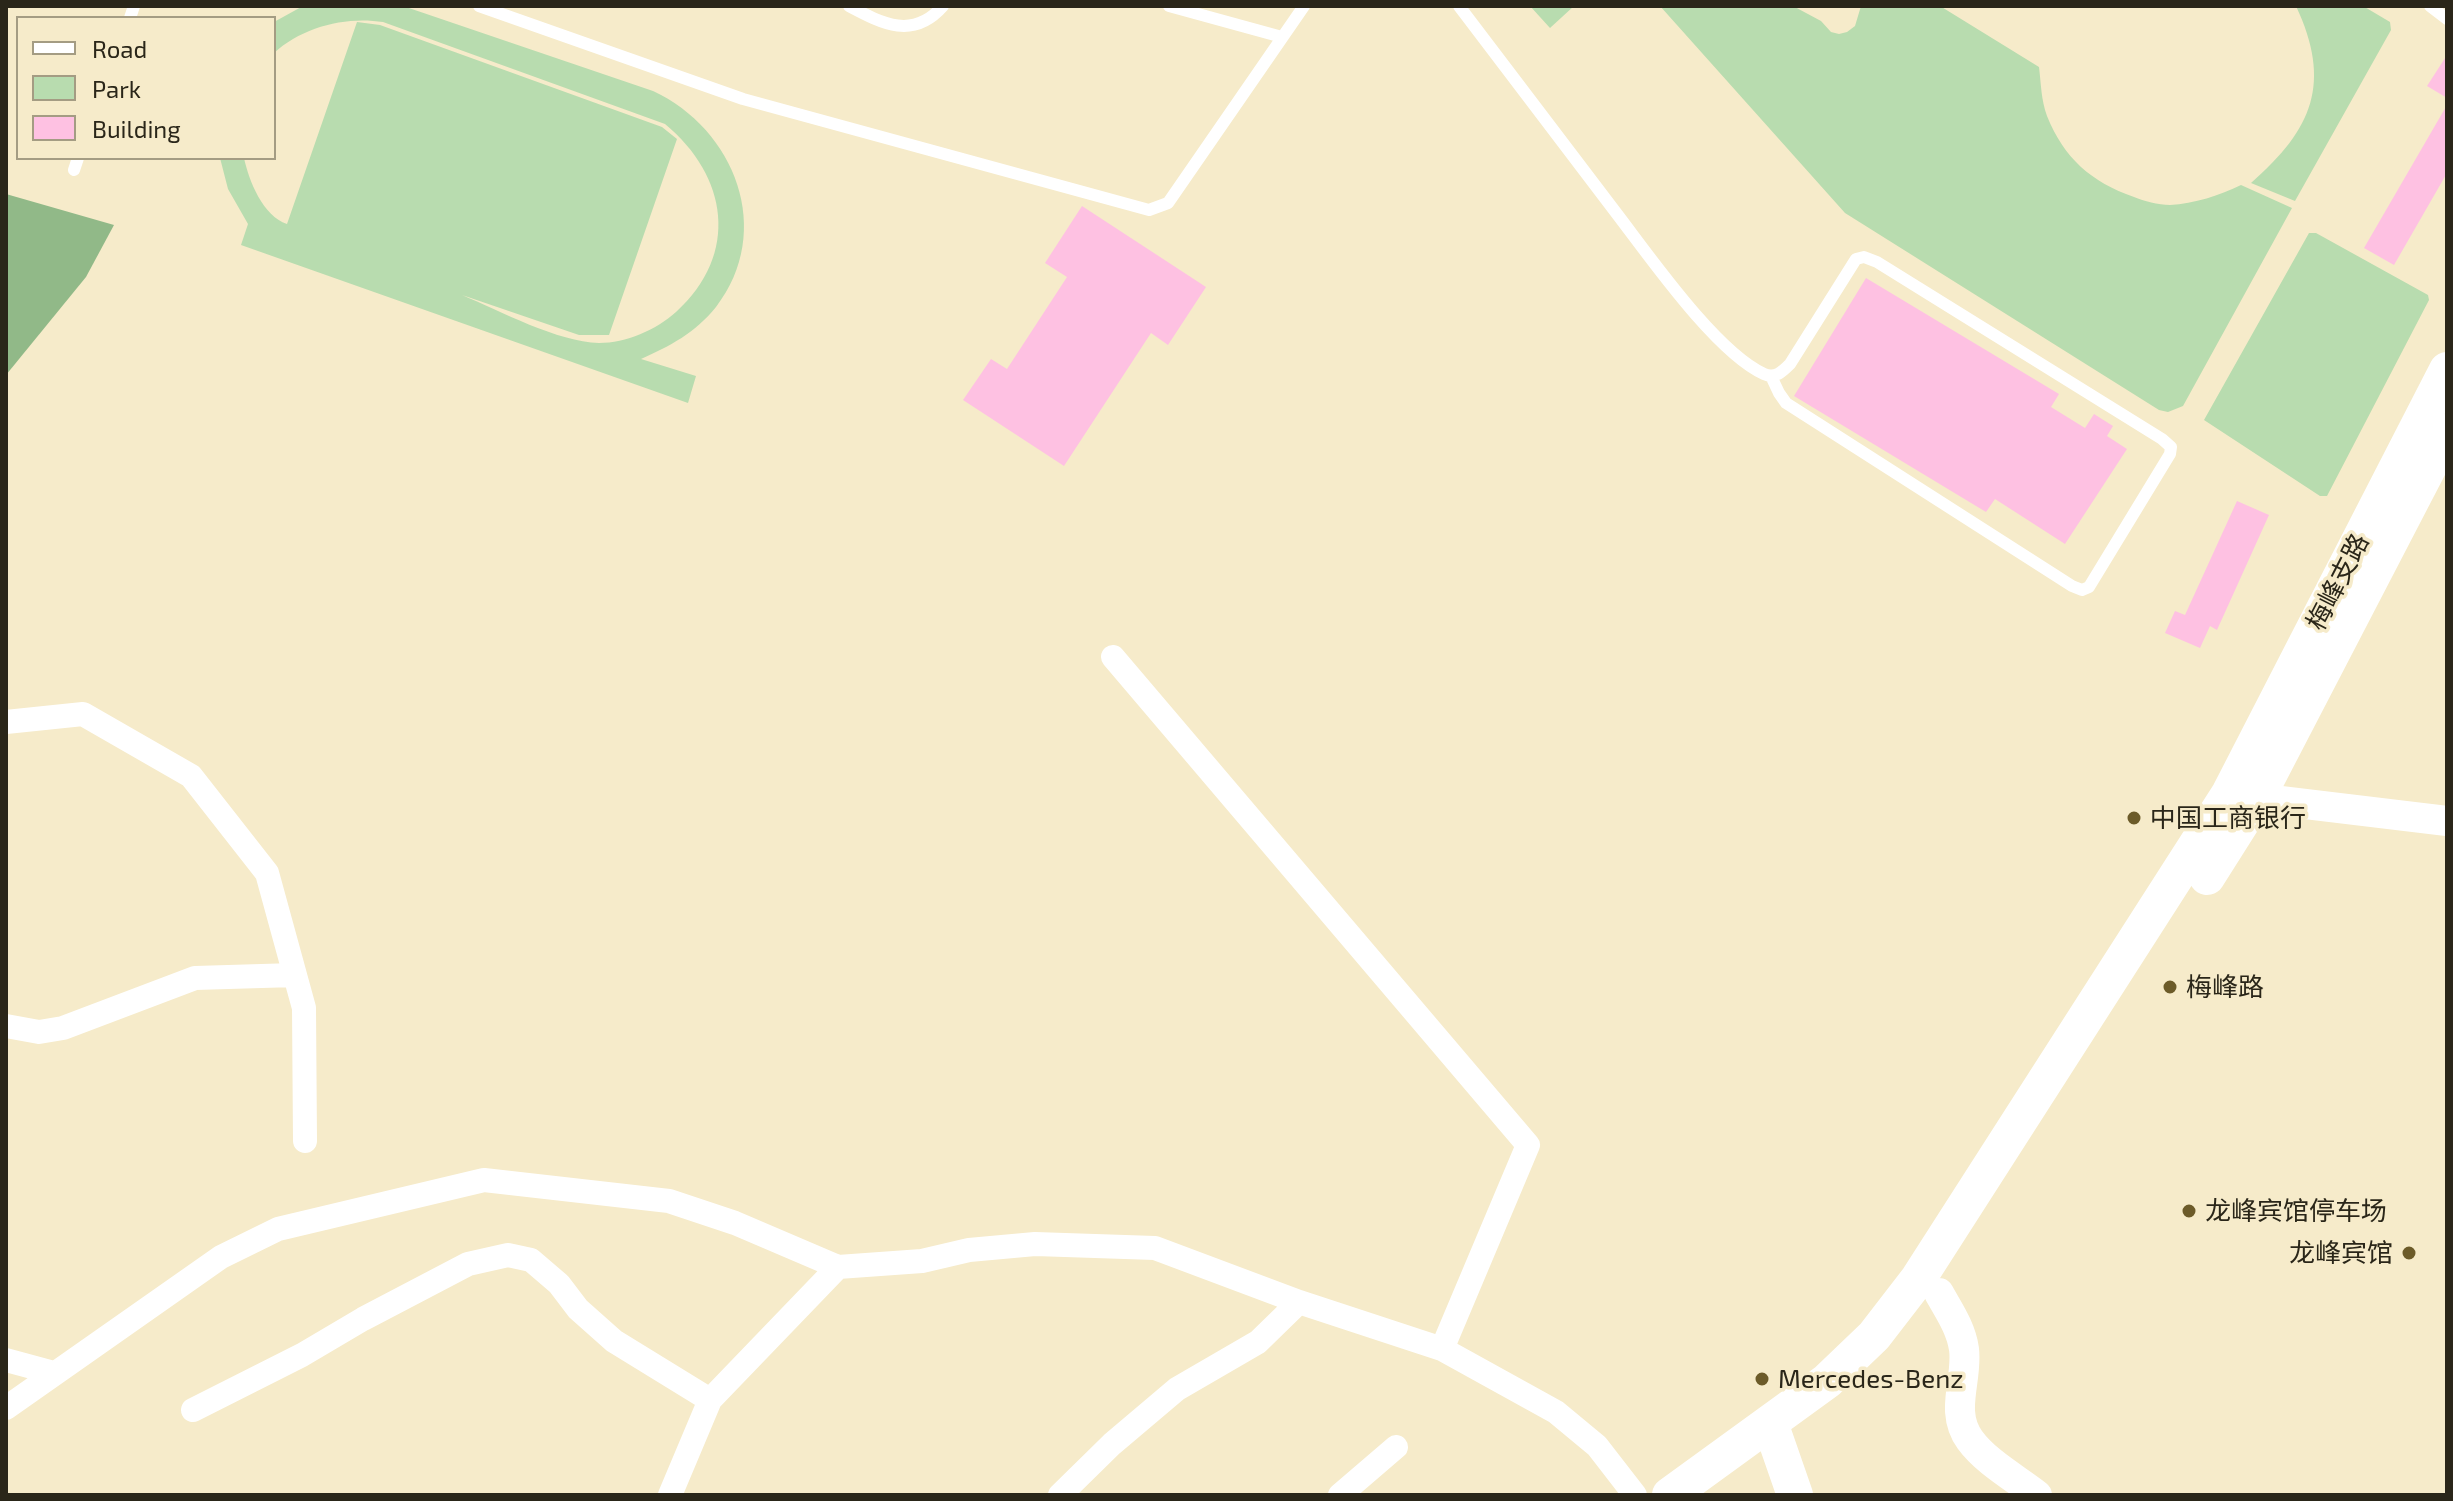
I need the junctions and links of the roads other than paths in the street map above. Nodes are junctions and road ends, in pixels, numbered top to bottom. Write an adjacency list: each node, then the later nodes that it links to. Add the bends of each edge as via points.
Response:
1 (479, 6): 9 (lane, via 743,99 1149,210 1168,203)
2 (849, 6): 3 (lane, via 900,27 932,18)
3 (943, 6)
4 (1169, 6): 9 (lane)
5 (1304, 6): 9 (lane)
6 (1459, 6): 11 (lane, via 1663,274 1725,347)
7 (2430, 6): 8 (lane)
8 (2447, 19)
9 (1282, 37)
10 (2447, 370): 15 (main road, 梅峰支路)
11 (1771, 376): 11 (lane, via 1790,364 1856,259 1864,257 2162,439 2171,447 2170,454 2089,587 2082,590 1786,403)
12 (2447, 432): 15 (main road, 梅峰支路)
13 (1113, 657): 23 (street, via 1528,1145)
14 (6, 722): 17 (street, via 83,714 191,776 267,873)
15 (2243, 796): 16 (street); 21 (main road); 29 (main road, via 1891,1317)
16 (2447, 821)
17 (295, 975): 18 (street, via 195,978 63,1028 39,1032); 19 (street, via 304,1008)
18 (6, 1026)
19 (305, 1141)
20 (838, 1267): 22 (street, via 1035,1244 1155,1248); 25 (street, via 669,1201 484,1180 278,1229 221,1257); 26 (street)
21 (1939, 1293): 29 (main road, via 1861,1383); 38 (street, via 1961,1332 1965,1351 1961,1423 1970,1440)
22 (1299, 1302): 23 (street); 32 (street, via 1258,1342 1177,1389)
23 (1442, 1349): 34 (street, via 1556,1412 1597,1446)
24 (6, 1360): 25 (street)
25 (54, 1373): 27 (street)
26 (710, 1400): 28 (street, via 614,1341 531,1260 508,1255 468,1264); 31 (street)
27 (6, 1408)
28 (193, 1410)
29 (1774, 1435): 35 (main road); 36 (main road); 37 (main road)
30 (1396, 1447): 33 (street)
31 (670, 1495)
32 (1060, 1495)
33 (1340, 1495)
34 (1635, 1495)
35 (1670, 1495)
36 (1711, 1495)
37 (1795, 1495)
38 (2037, 1495)

